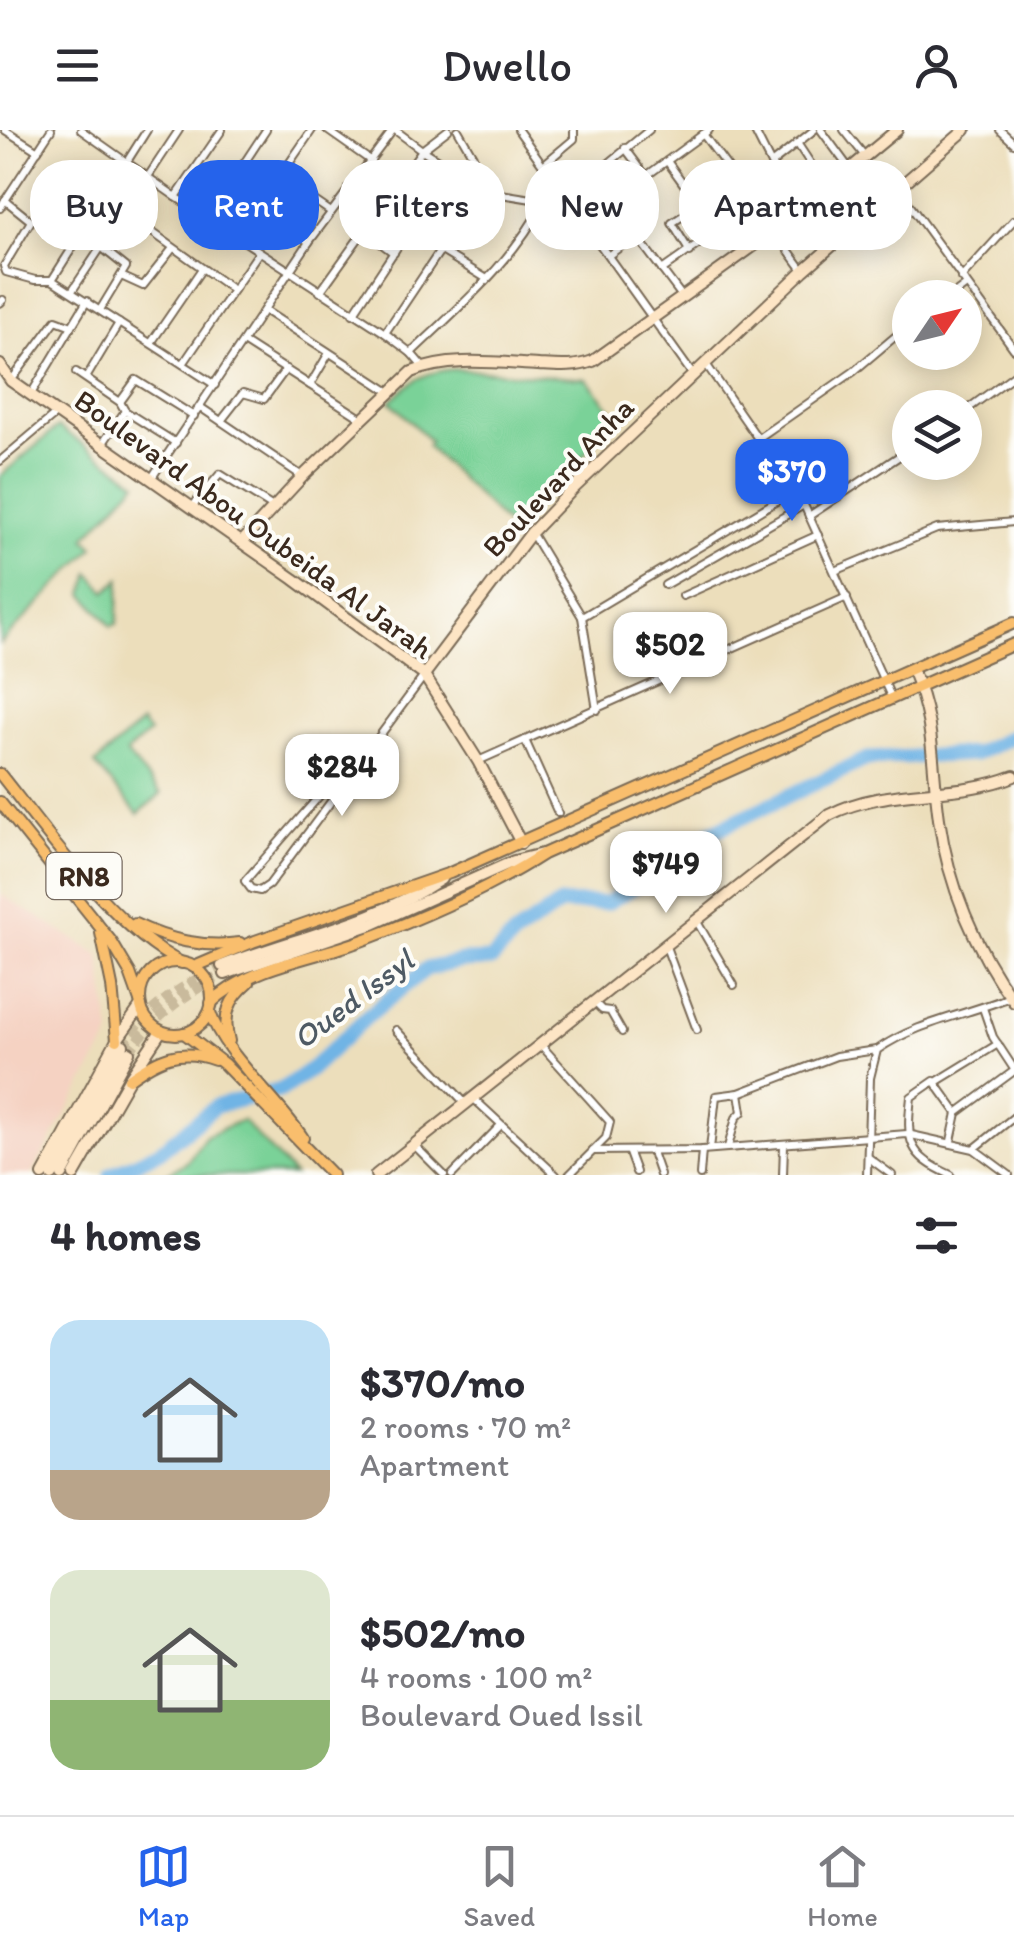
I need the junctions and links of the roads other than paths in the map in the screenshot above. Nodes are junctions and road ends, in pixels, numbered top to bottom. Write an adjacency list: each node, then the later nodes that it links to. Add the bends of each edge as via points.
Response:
1 (5, 130): 24 (street); 29 (street)
2 (50, 130): 29 (street)
3 (80, 130): 25 (street)
4 (98, 130): 25 (street)
5 (147, 130): 33 (street)
6 (179, 130): 51 (street)
7 (266, 130): 34 (street)
8 (312, 130): 35 (street)
9 (327, 130): 36 (street)
10 (394, 130): 30 (street); 36 (street)
11 (448, 130): 30 (street)
12 (458, 130): 39 (street)
13 (518, 130): 40 (street)
14 (574, 130): 41 (street, via 574,140)
15 (817, 130): 26 (street); 48 (street)
16 (844, 130): 31 (street)
17 (897, 130): 31 (street)
18 (965, 130): 54 (street)
19 (1000, 130): 27 (street)
20 (219, 131): 56 (street)
21 (756, 131): 45 (street)
22 (644, 132): 28 (street)
23 (706, 132): 44 (street); 50 (street)
24 (0, 138)
25 (92, 138): 32 (street)
26 (797, 143): 46 (street); 47 (street)
27 (1014, 143)
28 (624, 148): 42 (street); 43 (street)
29 (38, 150): 58 (street)
30 (422, 150): 37 (street); 38 (street)
31 (864, 156): 49 (street)
32 (123, 160)
33 (127, 160)
34 (246, 160)
35 (292, 160)
36 (371, 160)
37 (415, 160)
38 (438, 160)
39 (473, 160)
40 (540, 160)
41 (550, 160)
42 (610, 160)
43 (633, 160)
44 (726, 160)
45 (769, 160)
46 (776, 160)
47 (808, 160)
48 (842, 160)
49 (859, 160)
50 (668, 161): 52 (street); 53 (street)
51 (158, 162)
52 (659, 167)
53 (679, 177)
54 (912, 177)
55 (158, 185): 56 (street)
56 (176, 197)
57 (339, 200): 61 (street)
58 (2, 204): 93 (street, via 31,221 4,269)
59 (319, 204): 61 (street)
60 (912, 209): 92 (street)
61 (330, 212): 63 (street)
62 (1014, 220): 92 (street)
63 (319, 228)
64 (525, 234): 94 (street)
65 (158, 237): 66 (street)
66 (173, 248): 87 (street); 91 (street, via 142,286)
67 (70, 250): 93 (street)
68 (98, 250): 96 (street)
69 (109, 250): 91 (street, via 126,265)
70 (256, 250): 83 (street)
71 (304, 250): 90 (street)
72 (349, 250): 97 (street)
73 (390, 250): 85 (street)
74 (396, 250): 85 (street)
75 (605, 250): 86 (street)
76 (614, 250): 86 (street)
77 (648, 250): 88 (street)
78 (693, 250): 84 (street)
79 (745, 250): 98 (street)
80 (789, 250): 89 (street)
81 (827, 250): 89 (street, Boulevard Anha)
82 (439, 251): 94 (street); 107 (street)
83 (259, 252): 90 (street); 95 (street)
84 (690, 252): 88 (street)
85 (394, 253): 103 (street)
86 (608, 254): 104 (street)
87 (201, 270): 95 (street); 110 (street)
88 (662, 270): 98 (street)
89 (803, 271): 114 (street, Boulevard Anha)
90 (290, 272): 97 (street); 102 (street)
91 (121, 276): 101 (street)
92 (960, 278)
93 (52, 280): 96 (street)
94 (487, 280): 113 (street)
95 (233, 290): 115 (street)
96 (72, 291): 99 (street)
97 (320, 292): 103 (street)
98 (682, 296): 104 (street)
99 (87, 302): 101 (street); 106 (street)
100 (982, 307): 111 (street)
101 (100, 310): 105 (street)
102 (264, 310): 109 (street); 112 (street)
103 (353, 314): 107 (street)
104 (652, 318): 117 (street, via 577,366); 120 (street)
105 (120, 323): 110 (street); 122 (street)
106 (73, 327): 123 (street, via 56,320); 127 (street)
107 (384, 333): 113 (street)
108 (892, 339): 136 (street)
109 (243, 342): 118 (street); 125 (street)
110 (151, 343): 115 (street)
111 (1014, 348)
112 (329, 353): 124 (street); 126 (street)
113 (411, 353): 117 (street)
114 (705, 363): 120 (street, Boulevard Anha); 136 (street)
115 (183, 364): 125 (street)
116 (0, 365): 123 (street, Boulevard Abou Oubeida Al Jarah)
117 (423, 367): 126 (street)
118 (286, 369): 124 (street); 135 (street, via 265,398 240,395)
119 (76, 372): 122 (street)
120 (693, 375): 149 (street, Boulevard Anha)
121 (1014, 375): 128 (street)
122 (86, 378): 129 (street)
123 (12, 380): 127 (street, Boulevard Abou Oubeida Al Jarah)
124 (310, 384): 134 (street)
125 (215, 385): 130 (street)
126 (390, 392): 134 (street)
127 (30, 395): 132 (street, Boulevard Abou Oubeida Al Jarah)
128 (982, 399)
129 (120, 402): 131 (street); 133 (street, via 136,380)
130 (200, 407): 133 (street); 135 (street)
131 (124, 412): 137 (street); 138 (street)
132 (57, 414): 137 (street, Boulevard Abou Oubeida Al Jarah); 139 (street)
133 (194, 416): 138 (street)
134 (362, 418): 141 (street)
135 (221, 422): 141 (street)
136 (757, 439): 143 (street)
137 (102, 443): 142 (street, Boulevard Abou Oubeida Al Jarah)
138 (176, 444): 142 (street)
139 (0, 461)
140 (892, 461): 147 (street)
141 (302, 476): 146 (street)
142 (151, 478): 145 (street, Boulevard Abou Oubeida Al Jarah)
143 (795, 490): 144 (street); 156 (street)
144 (804, 505): 147 (street); 153 (street)
145 (192, 507): 146 (street, via 220,474); 151 (street, Boulevard Abou Oubeida Al Jarah)
146 (273, 507): 151 (street)
147 (809, 516): 150 (street)
148 (1014, 522): 152 (street, via 937,529)
149 (531, 533): 156 (street); 160 (street, Boulevard Anha)
150 (818, 534): 152 (street); 154 (street)
151 (242, 542): 160 (street, Boulevard Abou Oubeida Al Jarah)
152 (836, 571): 155 (street)
153 (665, 585)
154 (683, 596)
155 (847, 597): 161 (street); 164 (street)
156 (582, 617): 164 (street)
157 (1014, 623): 159 (main road)
158 (1014, 644): 162 (main road)
159 (912, 669): 161 (main road); 162 (street)
160 (424, 675): 166 (street, Boulevard Abou Oubeida Al Jarah); 169 (street, Boulevard Anha)
161 (885, 682): 163 (street); 173 (main road)
162 (919, 686): 163 (main road); 170 (street)
163 (892, 699): 174 (main road)
164 (597, 710): 165 (street)
165 (525, 740): 166 (street); 172 (street)
166 (478, 761): 173 (street, Boulevard Abou Oubeida Al Jarah)
167 (0, 774): 176 (main road, RN8)
168 (1014, 776): 170 (street)
169 (350, 778): 169 (street, Boulevard Anha, via 342,770 245,881 251,889 269,885)
170 (936, 789): 177 (street, via 861,800 829,815); 184 (street, via 960,903)
171 (0, 802): 178 (main road, RN8)
172 (558, 812)
173 (520, 843): 175 (main road)
174 (543, 854): 175 (street, via 374,924 223,970 401,900); 182 (main road, via 367,939)
175 (450, 873): 179 (main road)
176 (124, 918): 179 (main road, via 182,942); 181 (main road, RN8, via 161,952)
177 (695, 918): 180 (street); 183 (street)
178 (100, 927): 186 (main road, RN8); 196 (main road)
179 (256, 941): 181 (main road)
180 (664, 943): 185 (street); 190 (street)
181 (188, 965): 186 (main road, via 152,972); 187 (main road, RN8, via 208,984)
182 (256, 976): 187 (main road, via 232,986); 198 (main road, via 227,1009)
183 (734, 985)
184 (1012, 999): 188 (street)
185 (593, 1001): 192 (street, via 610,1011); 194 (street)
186 (141, 1003): 191 (main road, RN8); 196 (street)
187 (210, 1008): 193 (main road); 198 (main road, RN8)
188 (983, 1008): 195 (street); 197 (street)
189 (396, 1030): 205 (street)
190 (698, 1030)
191 (161, 1031): 193 (main road, RN8); 201 (street)
192 (622, 1032)
193 (184, 1034): 199 (main road, RN8)
194 (540, 1044): 205 (street); 217 (street, via 608,1118 606,1138)
195 (998, 1044): 200 (street); 202 (street)
196 (123, 1046): 223 (street); 224 (street); 225 (street)
197 (877, 1050): 204 (street, via 836,1056); 210 (street)
198 (232, 1052): 203 (main road, RN8)
199 (224, 1064): 201 (main road, via 178,1053); 203 (main road, RN8)
200 (1014, 1070): 206 (street)
201 (129, 1078): 226 (street)
202 (936, 1082): 206 (street); 209 (street, via 911,1096)
203 (253, 1083): 227 (main road, RN8)
204 (739, 1093): 214 (street, via 742,1112); 215 (street, via 716,1096)
205 (469, 1100): 208 (street); 212 (street)
206 (957, 1113): 211 (street)
207 (1014, 1117): 216 (street)
208 (501, 1125): 230 (street); 231 (street)
209 (907, 1134): 210 (street); 211 (street); 238 (street, via 920,1156)
210 (870, 1138): 213 (street); 220 (street)
211 (951, 1142): 216 (street)
212 (414, 1145): 228 (street); 229 (street)
213 (784, 1145): 214 (street); 235 (street)
214 (728, 1148): 215 (street)
215 (706, 1149): 218 (street); 234 (street)
216 (974, 1149): 222 (street)
217 (593, 1152): 219 (street); 232 (street)
218 (652, 1152): 219 (street); 233 (street)
219 (629, 1153): 221 (street)
220 (869, 1158): 236 (street); 237 (street)
221 (636, 1172)
222 (1012, 1174)
223 (43, 1175)
224 (52, 1175)
225 (62, 1175)
226 (74, 1175)
227 (332, 1175)
228 (376, 1175)
229 (444, 1175)
230 (452, 1175)
231 (556, 1175)
232 (570, 1175)
233 (660, 1175)
234 (700, 1175)
235 (782, 1175)
236 (867, 1175)
237 (892, 1175)
238 (951, 1175)

